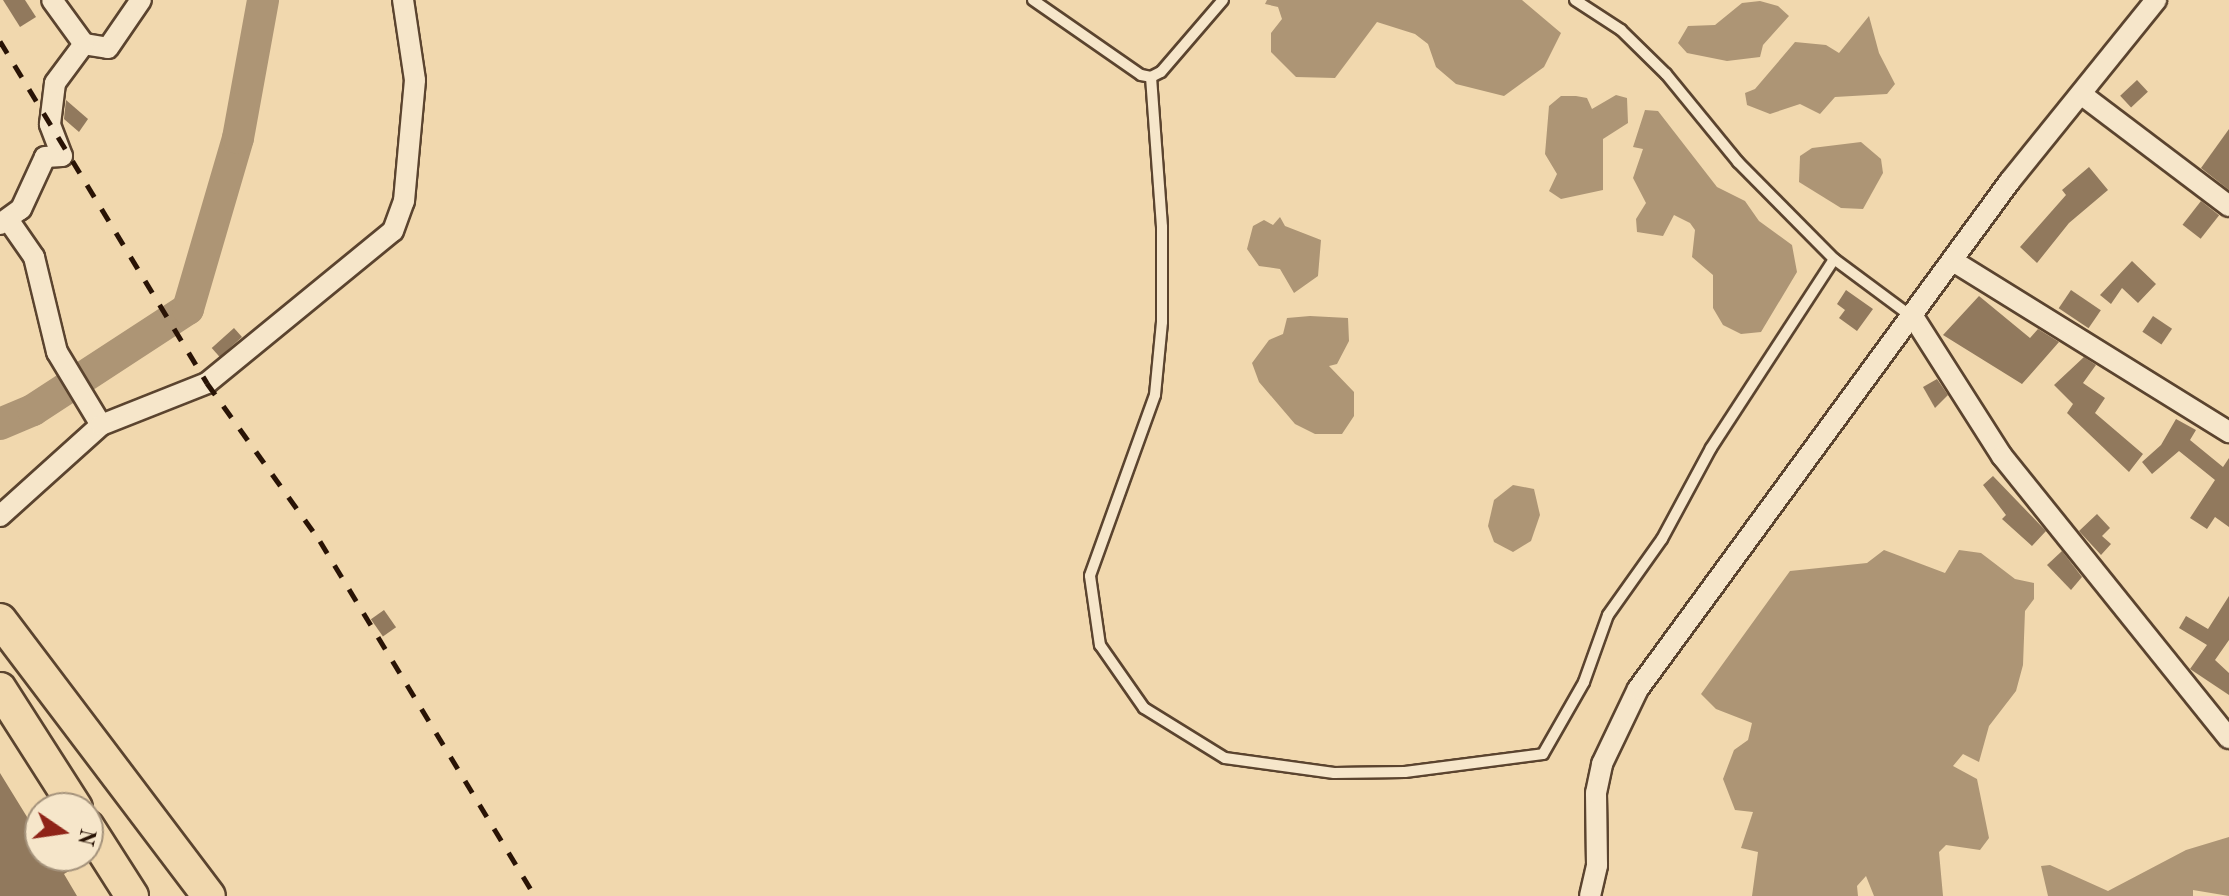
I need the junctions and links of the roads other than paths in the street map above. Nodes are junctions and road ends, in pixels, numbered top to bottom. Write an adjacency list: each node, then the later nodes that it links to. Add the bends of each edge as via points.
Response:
1 (52, 0): 8 (street)
2 (141, 0): 8 (street, via 108,48)
3 (403, 0): 16 (street, via 415,80 404,201 393,231 207,383)
4 (1033, 0): 9 (lane)
5 (1223, 0): 9 (lane)
6 (1575, 0): 13 (lane, via 1621,30 1655,63 1738,162)
7 (2156, 0): 10 (street)
8 (84, 44): 12 (street, via 55,83 50,124 62,156 45,157 21,209)
9 (1151, 77): 13 (lane, via 1162,227 1155,395 1090,576 1100,645 1144,708 1225,758 1334,773 1405,772 1543,754 1584,682 1608,615 1662,539 1711,448)
10 (2081, 94): 11 (street); 14 (street)
11 (2229, 206)
12 (4, 222): 16 (street, via 34,257 57,352)
13 (1834, 259): 15 (lane)
14 (1953, 261): 15 (street); 17 (street)
15 (1914, 318): 21 (street, via 2002,456); 26 (street, via 1617,724 1596,793 1597,865)
16 (101, 425): 18 (street)
17 (2229, 432)
18 (0, 516)
19 (0, 620): 25 (main road)
20 (0, 689): 22 (main road)
21 (2229, 738)
22 (66, 792)
23 (104, 852): 24 (main road)
24 (132, 896)
25 (209, 896)
26 (1590, 896)

